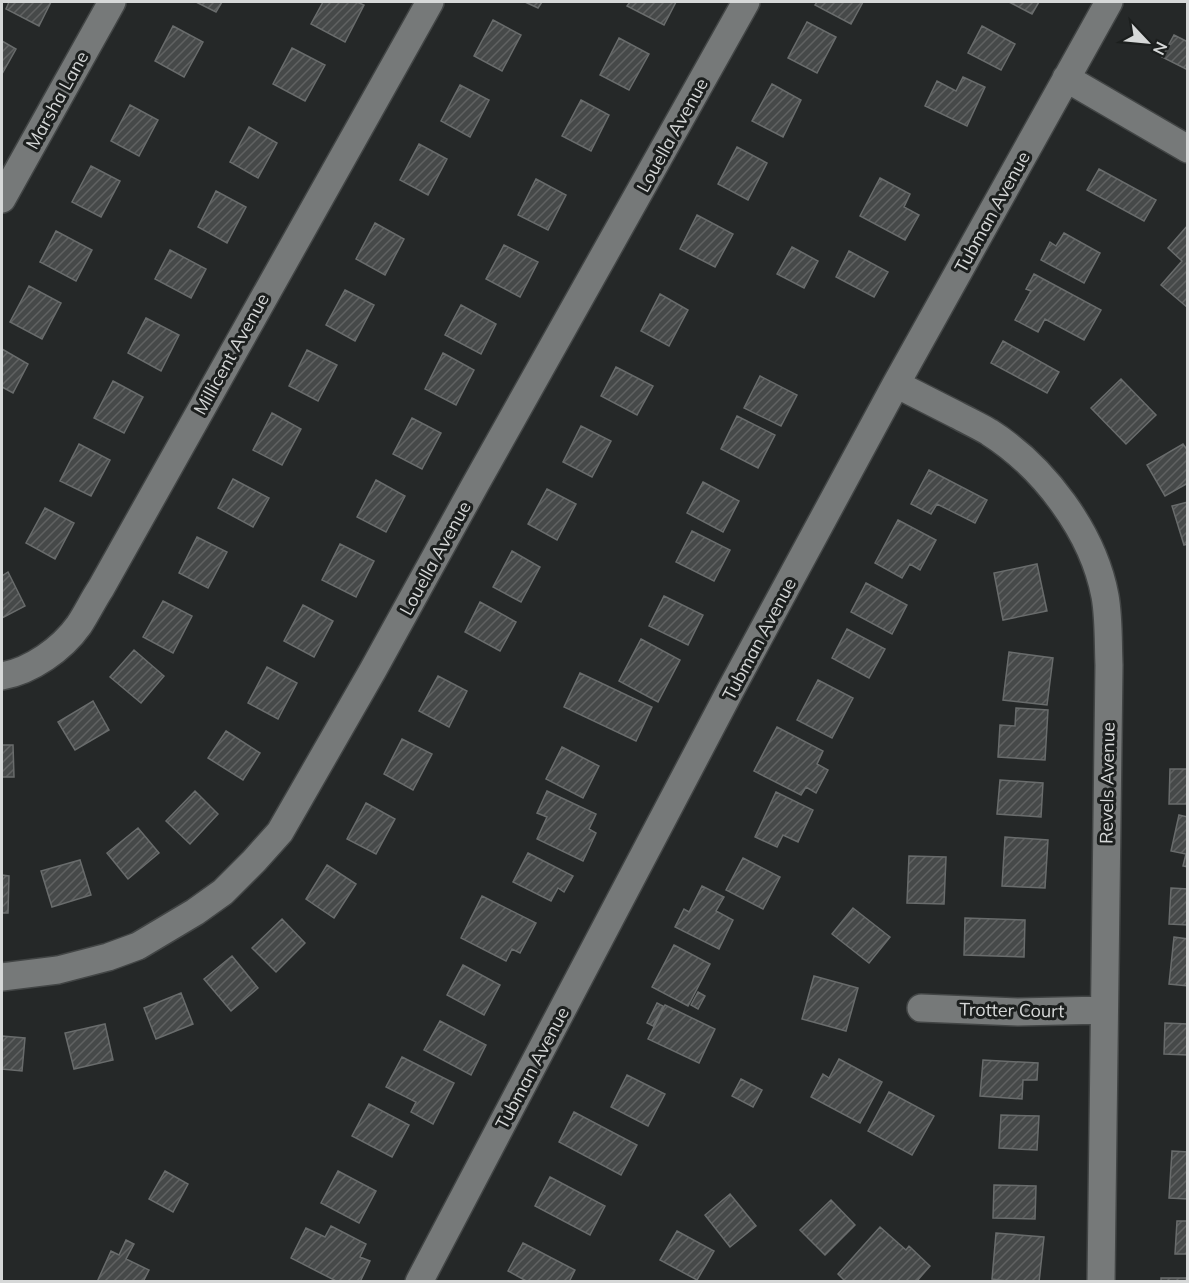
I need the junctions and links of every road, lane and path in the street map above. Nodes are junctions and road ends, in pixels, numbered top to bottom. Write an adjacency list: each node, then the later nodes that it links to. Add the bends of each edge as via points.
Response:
1 (112, 2): 7 (street, Marsha Lane)
2 (430, 2): 9 (street, Millicent Avenue, via 78,626 37,662)
3 (746, 2): 10 (street, Louella Avenue, via 280,832 223,891 138,946 58,970)
4 (1109, 2): 5 (street, Tubman Avenue)
5 (1066, 78): 6 (street); 8 (street, Tubman Avenue)
6 (1188, 149)
7 (2, 199)
8 (896, 384): 12 (street, Revels Avenue, via 989,432 1039,472 1082,533 1100,576 1109,665); 13 (street, Tubman Avenue)
9 (2, 676)
10 (2, 977)
11 (921, 1008): 12 (street, Trotter Court)
12 (1104, 1010): 14 (street, Revels Avenue)
13 (419, 1281)
14 (1101, 1281)

